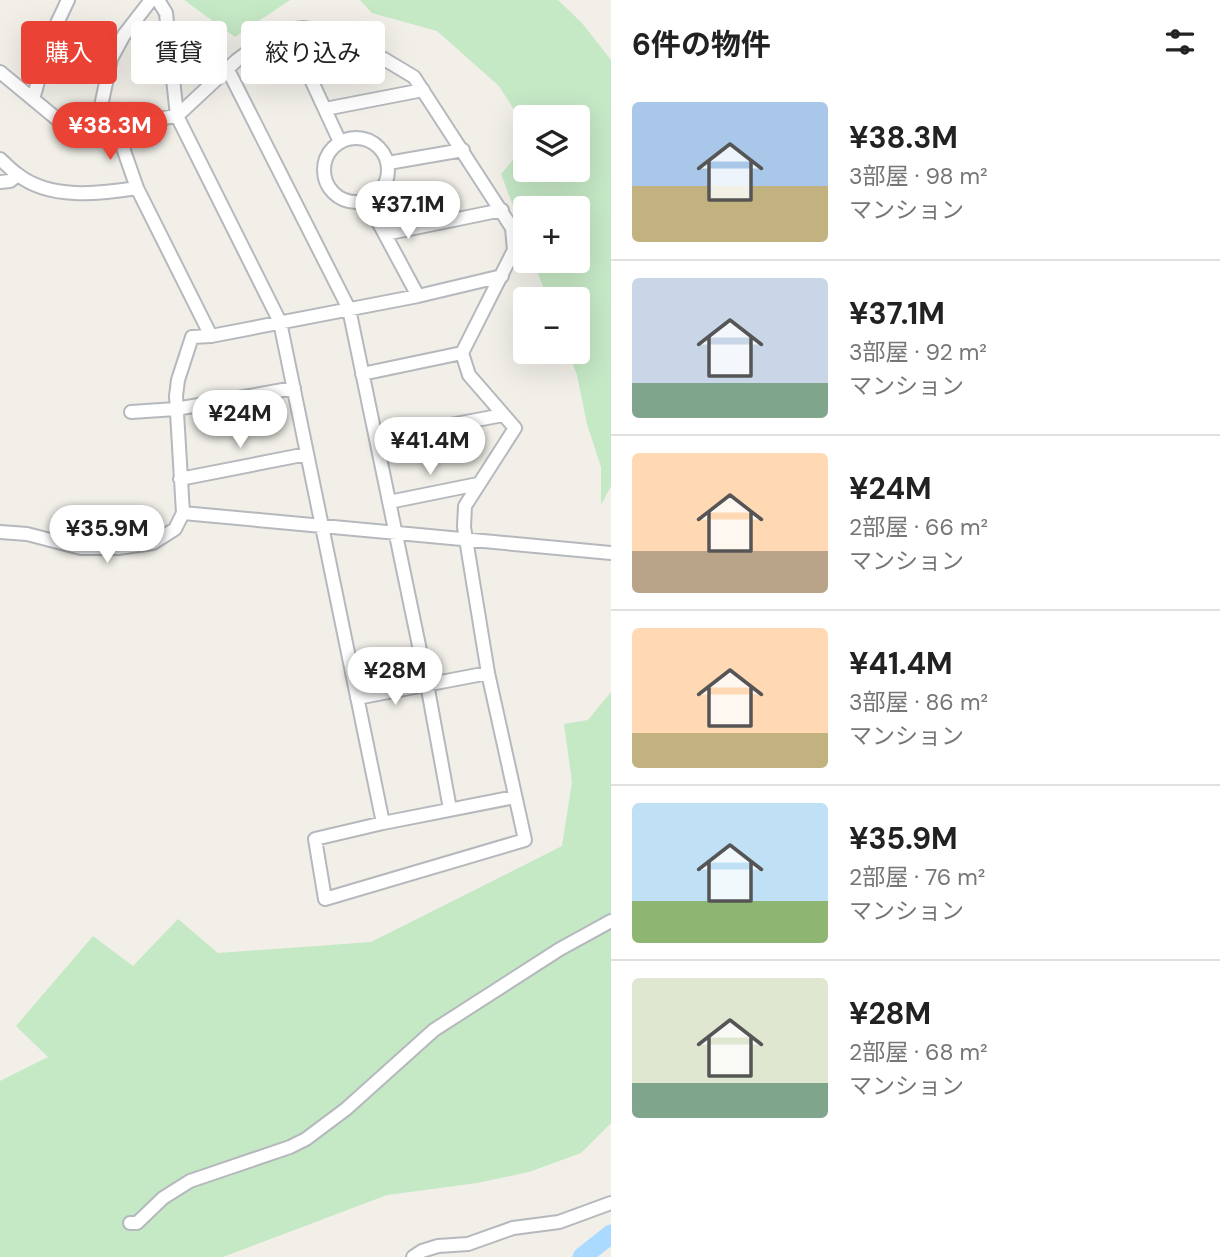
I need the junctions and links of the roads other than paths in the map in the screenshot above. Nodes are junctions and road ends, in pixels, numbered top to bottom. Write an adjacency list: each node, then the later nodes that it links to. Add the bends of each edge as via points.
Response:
1 (68, 0): 10 (street, via 51,36)
2 (151, 0): 13 (street, via 111,59)
3 (158, 0): 12 (street, via 166,13)
4 (241, 57): 6 (street)
5 (385, 60): 9 (street, via 414,77)
6 (228, 70): 12 (street); 27 (street)
7 (0, 72): 10 (street)
8 (313, 84): 11 (street)
9 (423, 90): 11 (street); 16 (street)
10 (33, 99): 13 (street, via 57,119)
11 (325, 109): 15 (street)
12 (177, 116): 14 (street); 28 (street)
13 (97, 125): 14 (street)
14 (115, 125): 21 (street)
15 (340, 142): 18 (street, via 373,143); 22 (street, via 326,159 327,183 343,198)
16 (463, 150): 18 (street); 23 (street)
17 (0, 159): 19 (street)
18 (388, 163): 22 (street, via 381,190)
19 (18, 175): 20 (street); 21 (street, via 45,188 70,192 99,194)
20 (0, 182)
21 (137, 188): 29 (street)
22 (368, 201): 24 (street)
23 (502, 210): 24 (street); 25 (street, via 512,228 514,250)
24 (385, 234): 26 (street)
25 (502, 276): 26 (street); 30 (street)
26 (418, 296): 27 (street)
27 (349, 309): 28 (street); 31 (street)
28 (280, 322): 29 (street); 32 (street)
29 (211, 336): 33 (street, via 192,337 178,380)
30 (462, 353): 31 (street); 35 (street, via 469,375)
31 (362, 374): 36 (street)
32 (293, 388): 33 (street); 37 (street)
33 (176, 409): 34 (street); 38 (street)
34 (131, 412)
35 (503, 415): 36 (street); 39 (street, via 514,428)
36 (376, 439): 40 (street)
37 (307, 454): 38 (street); 42 (street)
38 (180, 479): 41 (street)
39 (478, 484): 40 (street); 45 (street, via 465,506)
40 (389, 502): 44 (street)
41 (183, 513): 42 (street); 43 (street, via 175,529 153,543 118,548 81,548)
42 (321, 525): 44 (street); 49 (street)
43 (0, 532)
44 (396, 535): 45 (street); 48 (street)
45 (467, 539): 46 (street); 47 (street)
46 (611, 553)
47 (488, 673): 48 (street); 50 (street)
48 (427, 684): 49 (street); 51 (street)
49 (357, 698): 52 (street)
50 (515, 797): 51 (street); 52 (street, via 525,841 325,900 315,839)
51 (450, 809): 52 (street)
52 (383, 823)
53 (611, 921): 55 (street, via 560,948 434,1030 306,1139 190,1181 137,1223)
54 (611, 1203): 56 (street, via 559,1222 513,1228 468,1244 438,1246)
55 (130, 1223)
56 (413, 1257)

